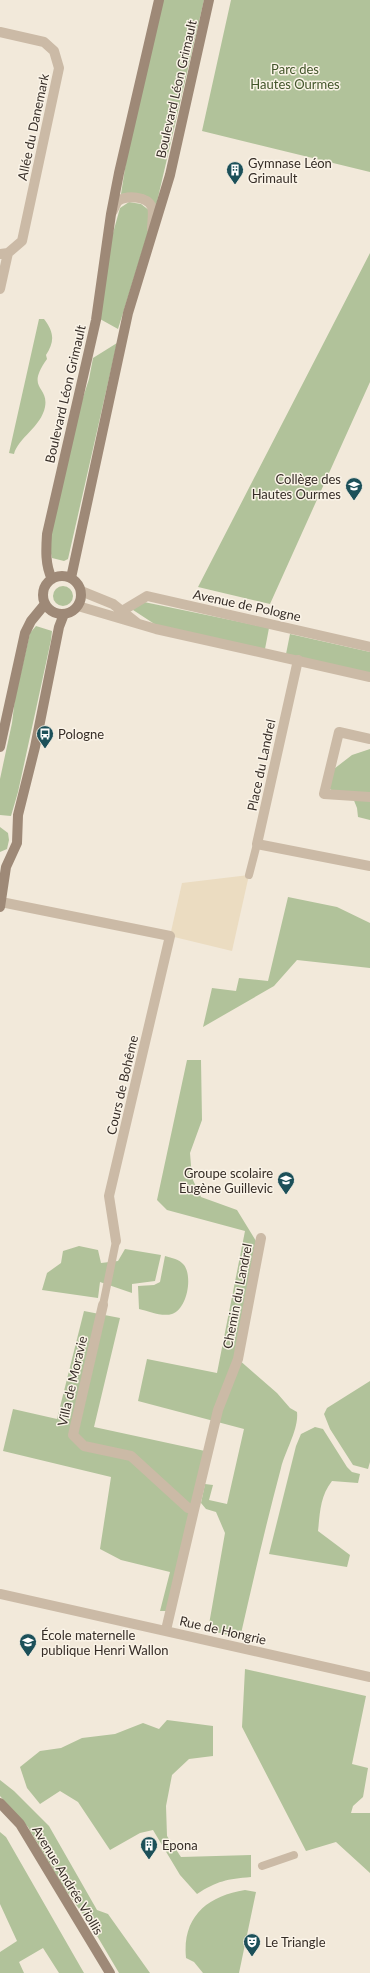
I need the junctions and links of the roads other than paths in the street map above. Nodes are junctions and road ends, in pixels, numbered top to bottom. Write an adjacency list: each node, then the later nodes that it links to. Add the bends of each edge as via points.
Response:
1 (159, 0): 4 (main road, Boulevard Léon Grimault)
2 (209, 0): 5 (main road, Boulevard Léon Grimault, via 170,175)
3 (0, 32): 6 (street, Allée du Danemark, via 44,42 54,52 59,68 22,241)
4 (111, 214): 5 (street, Boulevard Léon Grimault, via 118,202 128,198 140,198 152,207); 9 (main road, Boulevard Léon Grimault, via 96,320 47,534 48,571)
5 (152, 229): 8 (main road, Boulevard Léon Grimault, via 123,332)
6 (4, 254): 7 (street)
7 (0, 289)
8 (71, 578): 9 (main road, via 61,576); 10 (main road, via 78,583)
9 (52, 579): 11 (main road, via 44,590)
10 (81, 591): 12 (main road); 13 (street, via 107,601)
11 (45, 604): 14 (main road, via 51,611); 20 (main road, via 25,633)
12 (78, 606): 14 (main road); 15 (street)
13 (122, 611): 15 (street); 16 (street, Avenue de Pologne, via 147,596)
14 (64, 614): 25 (main road, via 18,815 17,843 6,867)
15 (138, 624): 17 (street)
16 (370, 647)
17 (298, 660): 18 (street); 22 (street, Place du Landrel)
18 (370, 677)
19 (370, 738): 21 (street, via 339,732 324,794)
20 (0, 747)
21 (370, 797)
22 (257, 844): 23 (street); 24 (street, Place du Landrel)
23 (370, 866)
24 (249, 876)
25 (1, 904): 27 (street, Cours de Bohême, via 170,936 109,1196)
26 (262, 1238): 29 (street, Chemin du Landrel, via 238,1359 218,1410)
27 (116, 1241): 28 (street)
28 (102, 1306): 29 (street, Villa de Moravie, via 73,1435 84,1446 131,1456 188,1508)
29 (194, 1510): 31 (street)
30 (0, 1594): 31 (street, Rue de Hongrie)
31 (166, 1630): 32 (street, Rue de Hongrie)
32 (370, 1677)
33 (0, 1803): 36 (main road, Avenue Andrée Viollis, via 20,1824)
34 (294, 1855): 35 (street)
35 (262, 1866)
36 (110, 1973)

